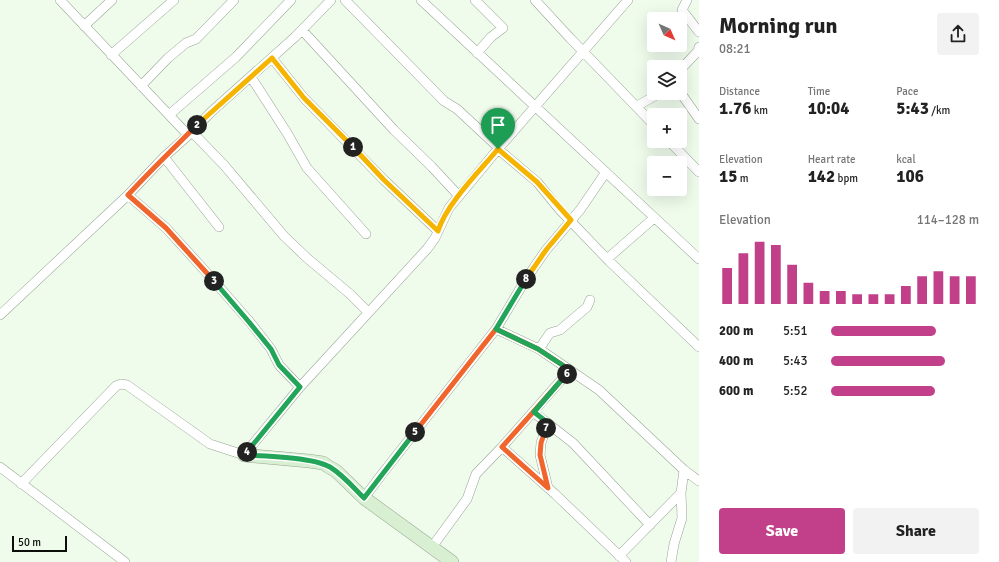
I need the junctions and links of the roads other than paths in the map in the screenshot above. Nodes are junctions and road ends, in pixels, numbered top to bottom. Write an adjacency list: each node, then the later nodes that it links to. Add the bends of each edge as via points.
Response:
1 (60, 0): 13 (street)
2 (112, 0): 13 (street)
3 (174, 0): 19 (street)
4 (234, 0): 23 (street, via 196,39 186,43 168,58)
5 (291, 0): 28 (street, via 236,57)
6 (331, 0): 14 (street)
7 (345, 0): 33 (street, via 444,101 457,109)
8 (421, 0): 18 (street)
9 (475, 0): 18 (street, via 503,28)
10 (535, 0): 17 (street)
11 (628, 0): 17 (street)
12 (687, 0): 15 (street, via 682,10)
13 (84, 26): 19 (street)
14 (302, 30): 20 (street); 38 (street)
15 (699, 32)
16 (699, 47): 21 (street)
17 (583, 50): 26 (street); 27 (street)
18 (477, 53): 26 (street)
19 (111, 55): 23 (street)
20 (272, 58): 22 (street); 42 (street, via 304,98)
21 (687, 63)
22 (251, 77): 31 (street); 43 (street, via 301,159)
23 (141, 86): 28 (street)
24 (648, 100): 27 (street)
25 (686, 100): 30 (street)
26 (535, 106): 33 (street); 35 (street)
27 (637, 106): 29 (street)
28 (169, 115): 31 (street)
29 (647, 117)
30 (699, 119)
31 (190, 133): 34 (street); 47 (street, via 224,165 284,236)
32 (677, 148): 36 (street)
33 (498, 149): 38 (street); 40 (street, via 537,182)
34 (164, 157): 37 (street); 41 (street)
35 (606, 172): 39 (street); 40 (street)
36 (699, 172)
37 (128, 195): 48 (street); 53 (street, via 166,228 207,273 267,344 279,365)
38 (459, 196): 42 (street, via 446,212)
39 (654, 218): 44 (street); 45 (street)
40 (571, 220): 45 (street); 49 (street, via 534,267)
41 (218, 227)
42 (438, 231): 47 (street, via 427,250)
43 (366, 234)
44 (699, 258)
45 (607, 259): 50 (street)
46 (590, 300): 51 (street, via 587,307 560,330 550,333)
47 (368, 312): 53 (street)
48 (0, 315)
49 (496, 329): 51 (street); 64 (street)
50 (699, 347)
51 (538, 349): 52 (street)
52 (570, 370): 54 (street); 59 (street, via 600,390)
53 (300, 387): 57 (street)
54 (534, 412): 55 (street); 56 (street)
55 (548, 423): 62 (street, via 540,455); 65 (street, via 573,444)
56 (502, 447): 62 (street); 66 (street, via 476,474 467,499)
57 (244, 455): 61 (street, via 210,444 127,385 121,384 116,386); 64 (street, via 322,463 336,471)
58 (0, 467): 61 (street)
59 (684, 470): 60 (street); 63 (street)
60 (698, 478)
61 (21, 484): 68 (street)
62 (548, 488): 67 (street)
63 (681, 494): 65 (street); 70 (street, via 682,518)
64 (364, 498): 66 (street)
65 (650, 525): 67 (street)
66 (432, 546): 69 (street)
67 (622, 559)
68 (125, 562)
69 (452, 562)
70 (671, 562)

